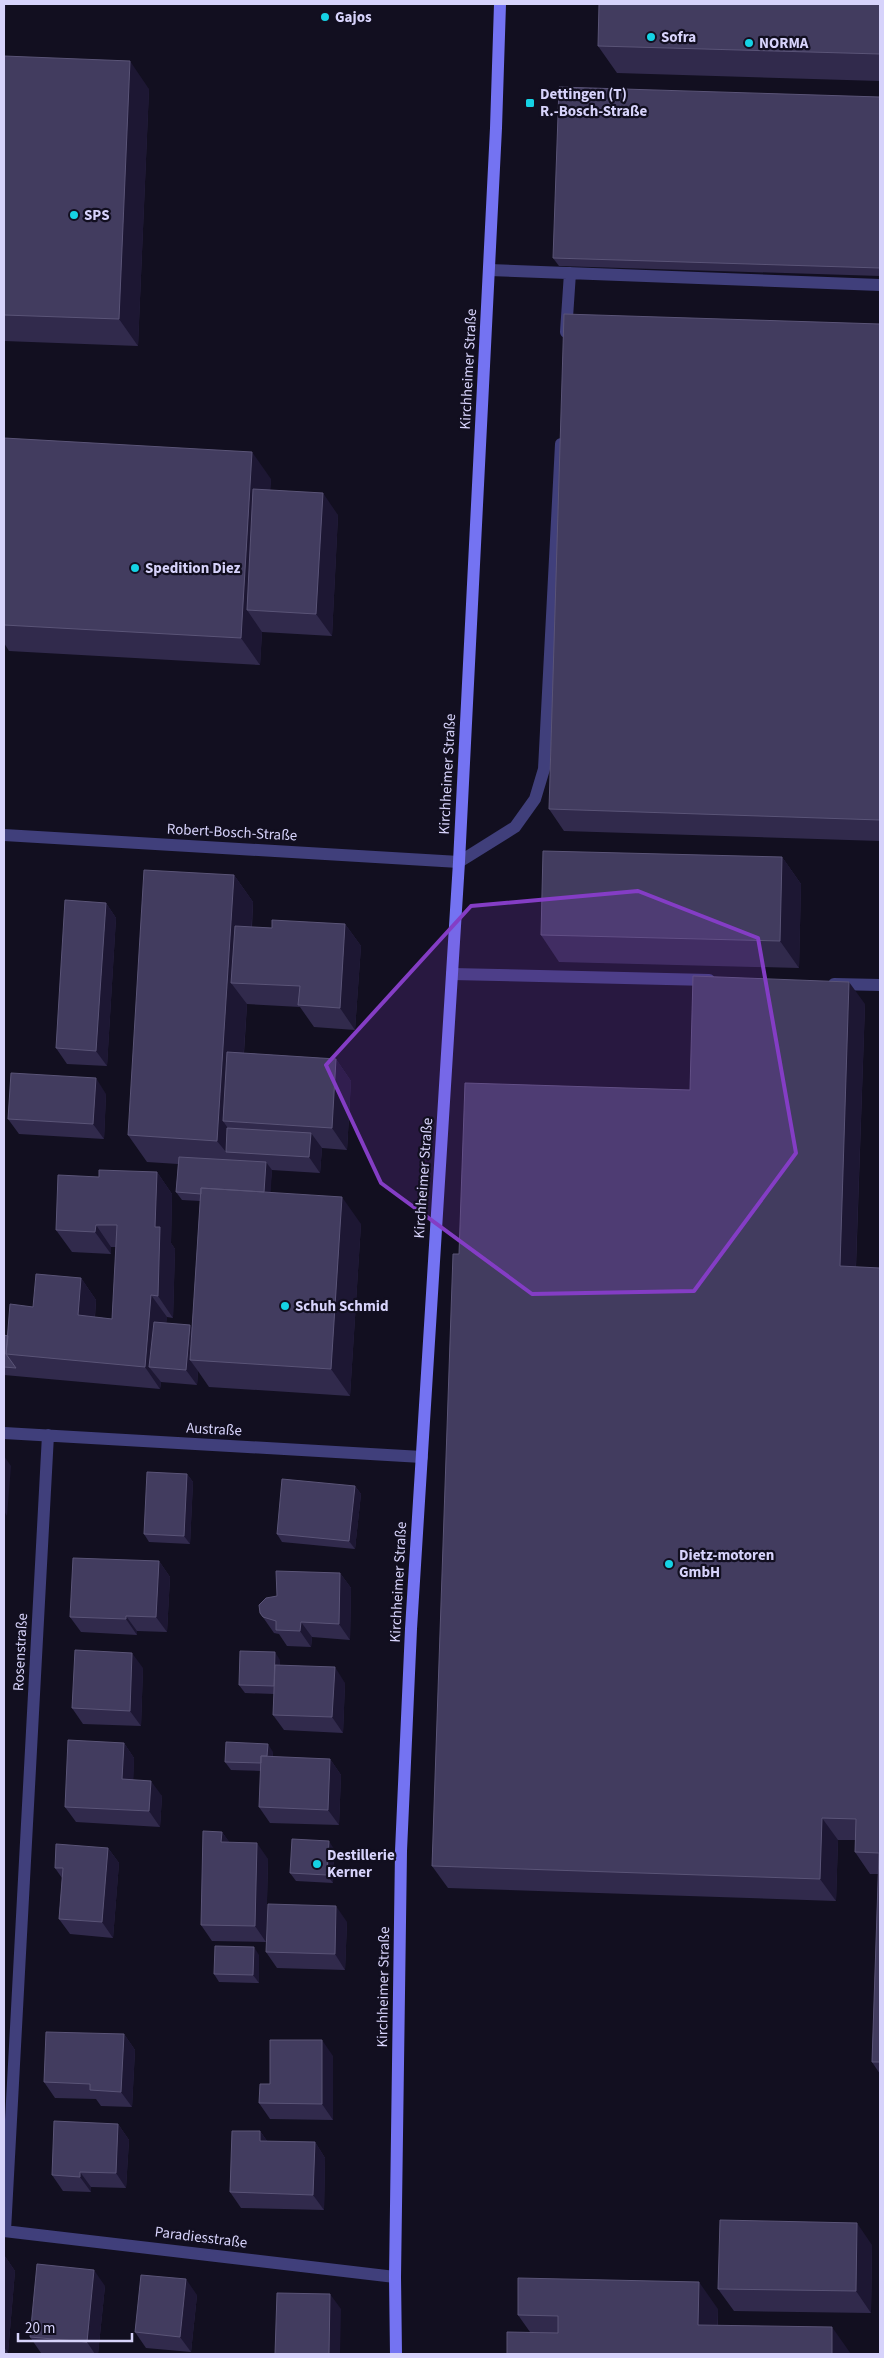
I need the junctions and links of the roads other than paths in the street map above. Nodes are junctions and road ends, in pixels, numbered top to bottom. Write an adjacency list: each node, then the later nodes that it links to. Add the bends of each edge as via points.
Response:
1 (500, 4): 2 (street, Kirchheimer Straße)
2 (489, 270): 3 (street); 8 (street, Kirchheimer Straße)
3 (570, 273): 4 (street); 5 (street)
4 (880, 285)
5 (566, 342)
6 (561, 431): 8 (street, via 544,769 535,799 515,827)
7 (4, 835): 8 (street, Robert-Bosch-Straße)
8 (459, 862): 9 (street, Kirchheimer Straße)
9 (452, 974): 10 (street); 15 (street, Kirchheimer Straße)
10 (721, 981)
11 (820, 983): 12 (street)
12 (880, 985)
13 (4, 1433): 14 (street, Austraße)
14 (48, 1435): 15 (street, Austraße); 16 (street, Rosenstraße)
15 (422, 1457): 17 (street, Kirchheimer Straße, via 410,1638 402,1850)
16 (4, 2231): 17 (street, Paradiesstraße)
17 (395, 2277): 18 (street, Kirchheimer Straße)
18 (396, 2354)

